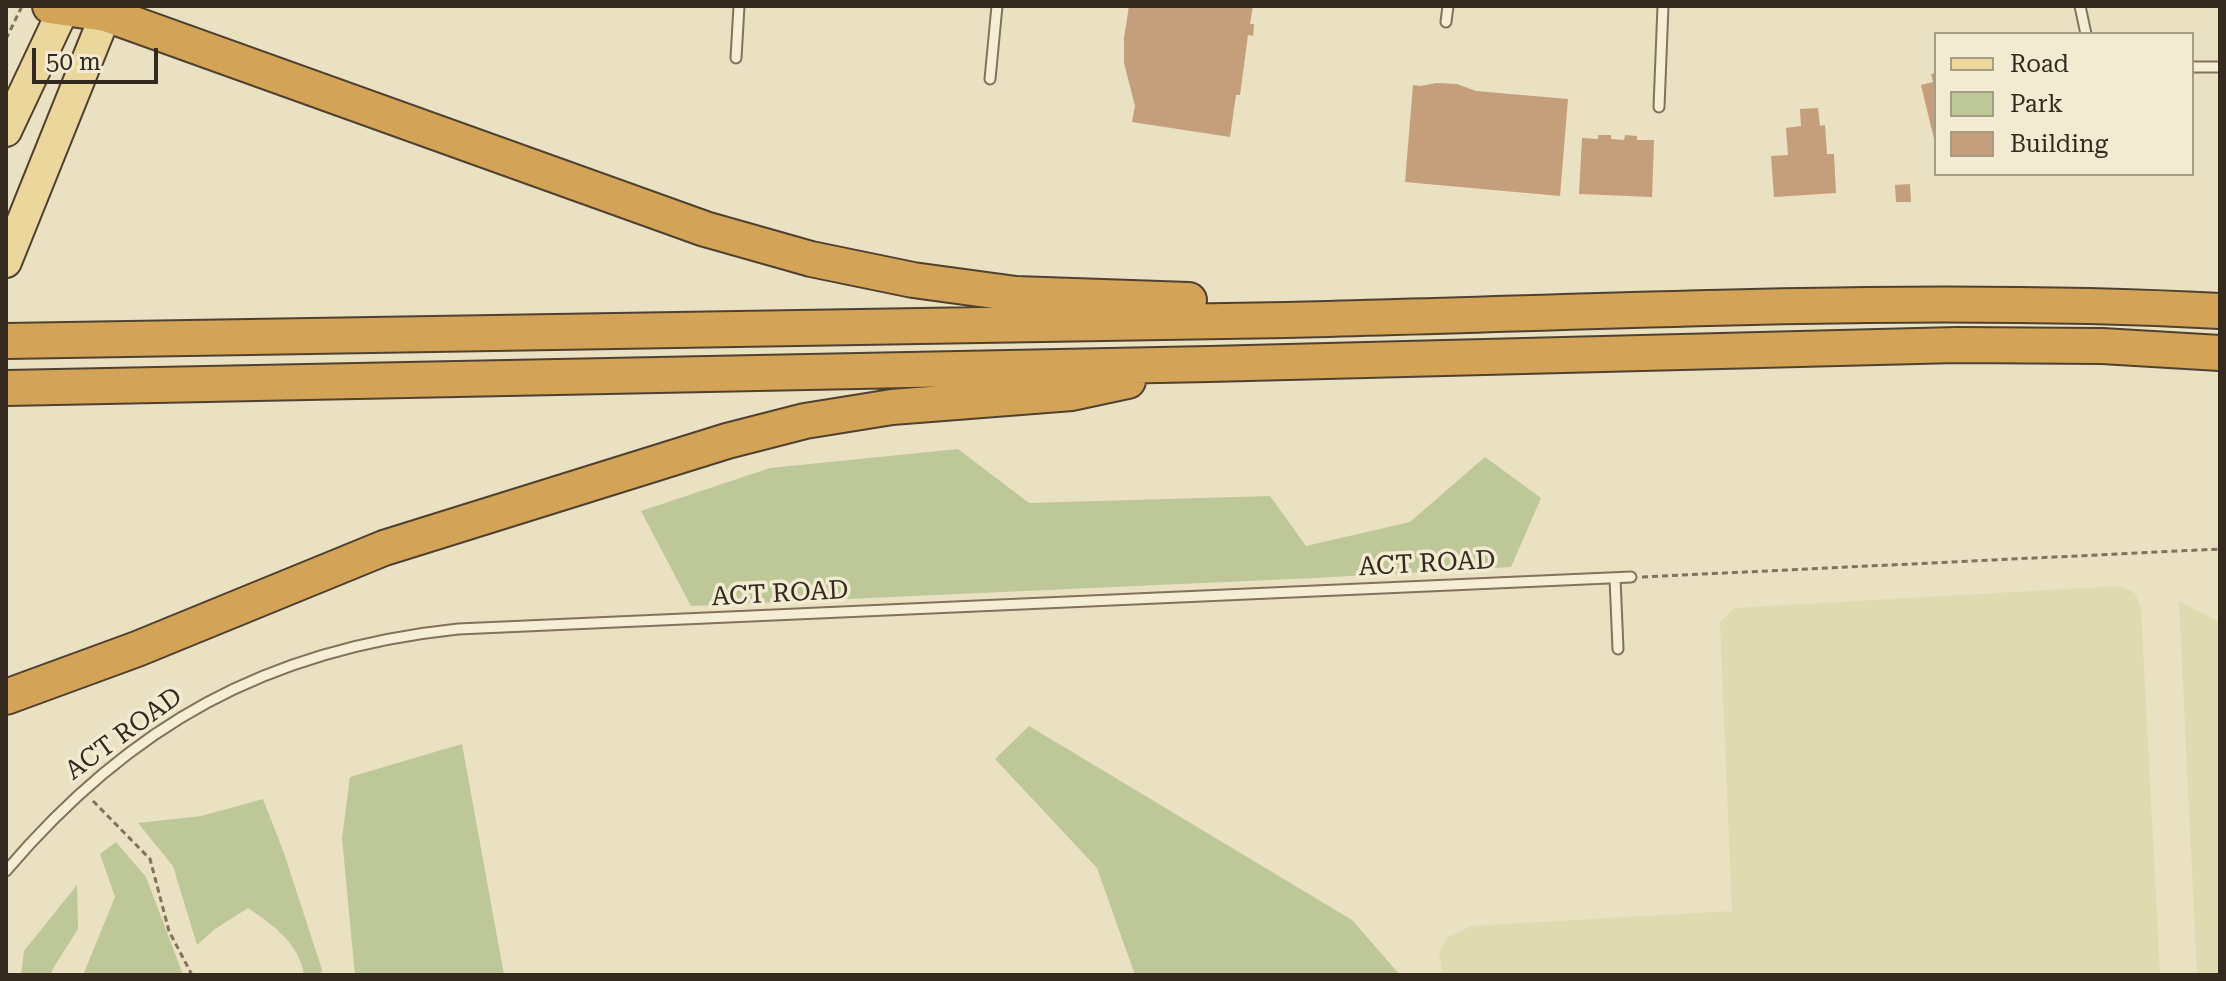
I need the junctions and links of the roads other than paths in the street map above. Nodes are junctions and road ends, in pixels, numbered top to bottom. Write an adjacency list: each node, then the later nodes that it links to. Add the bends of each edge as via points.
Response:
1 (739, 6): 10 (lane)
2 (997, 6): 13 (lane)
3 (1448, 6): 8 (lane)
4 (1663, 6): 14 (lane)
5 (2080, 6): 9 (lane)
6 (59, 7): 7 (highway); 15 (main road)
7 (108, 10): 16 (main road); 18 (highway, via 705,229 811,259 1016,294 1230,301)
8 (1446, 22)
9 (2086, 32)
10 (736, 58)
11 (2194, 67): 12 (lane)
12 (2220, 67)
13 (990, 79)
14 (1659, 107)
15 (6, 131)
16 (6, 262)
17 (2220, 311): 18 (highway, via 1962,303)
18 (1290, 320): 19 (highway)
19 (6, 341)
20 (2220, 353): 21 (highway, via 1957,345)
21 (1209, 364): 22 (highway); 26 (highway, via 1072,393 892,407 727,441 384,548)
22 (6, 388)
23 (1631, 577): 24 (lane, ACT ROAD)
24 (1615, 578): 25 (lane); 27 (lane, ACT ROAD, via 417,634 334,650 274,670 162,728 82,790)
25 (1618, 649)
26 (6, 697)
27 (6, 871)

